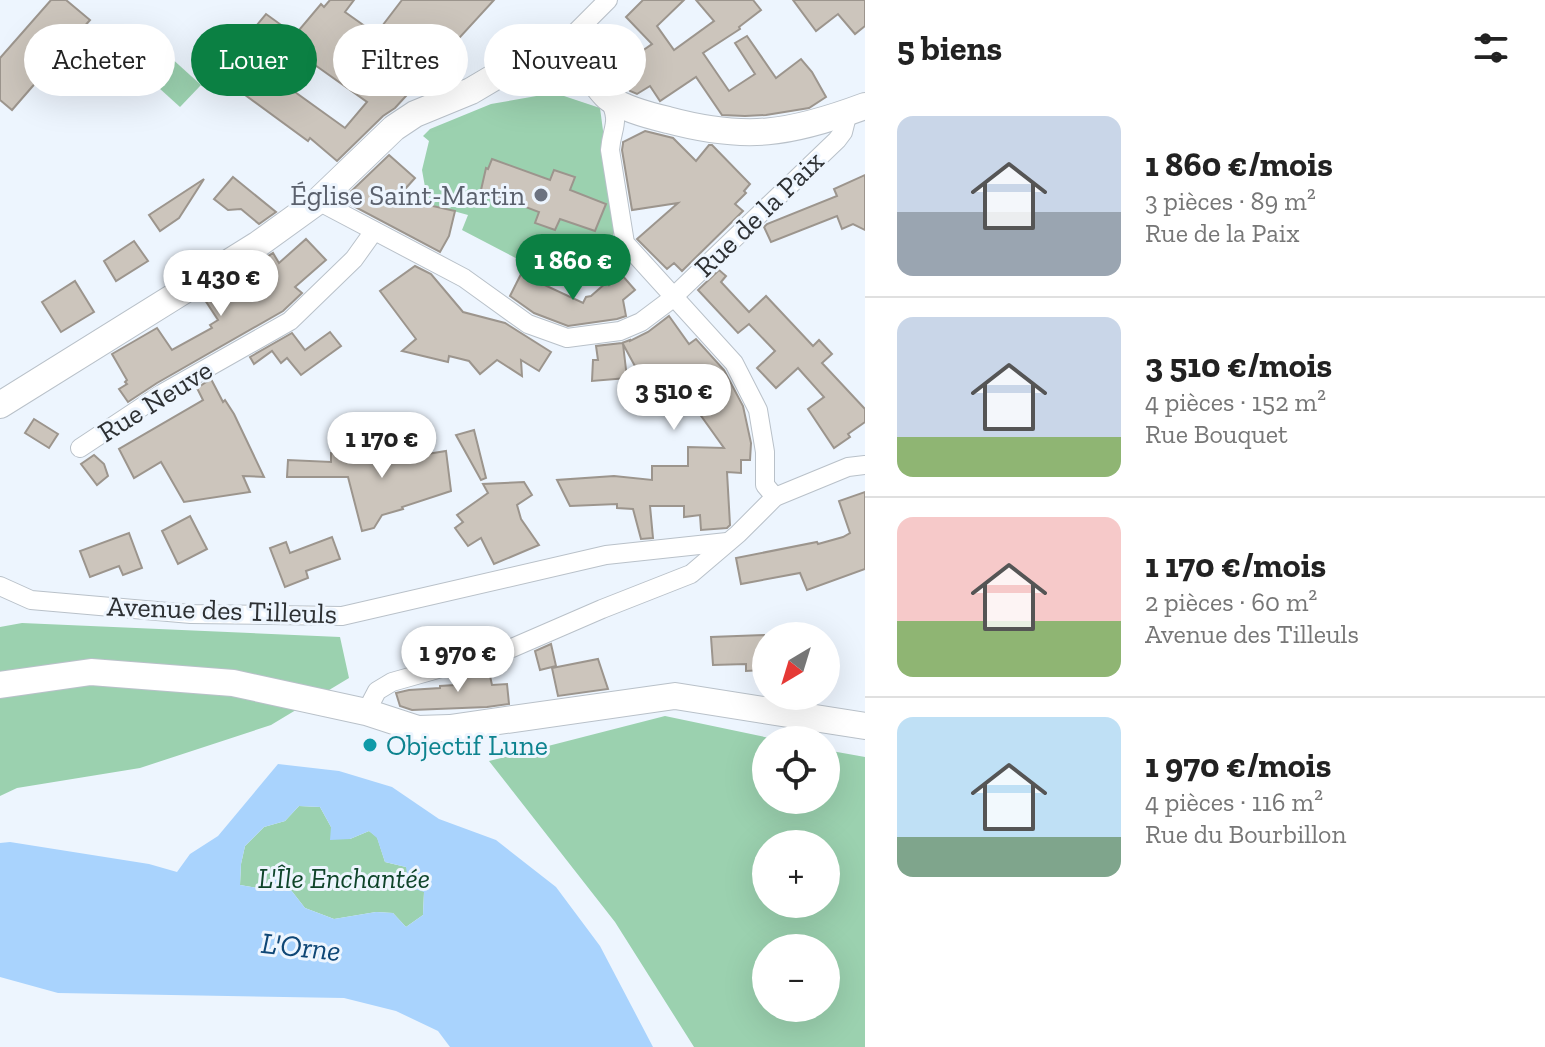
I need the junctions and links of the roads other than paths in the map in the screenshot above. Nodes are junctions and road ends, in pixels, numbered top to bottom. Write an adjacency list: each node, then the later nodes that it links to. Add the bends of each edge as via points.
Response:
1 (600, 3): 2 (street)
2 (581, 24)
3 (484, 83): 7 (street, via 394,128)
4 (607, 96): 5 (street)
5 (609, 99): 6 (street, via 662,119 727,132 772,132); 9 (street, via 616,117 610,150 625,243)
6 (856, 109): 9 (street, Rue de la Paix, via 837,140)
7 (318, 201): 8 (street, Rue de la Paix); 10 (street, via 257,245)
8 (374, 231): 9 (street, Rue de la Paix, via 464,278 528,324 567,338 620,331); 11 (street, Rue Neuve, via 354,259 290,321 163,393)
9 (673, 297): 13 (street, via 734,363 758,410 765,485)
10 (0, 405)
11 (80, 448)
12 (865, 465): 13 (street)
13 (775, 497): 14 (street)
14 (727, 542): 15 (street, Avenue des Tilleuls, via 606,555 342,616 191,614 60,603 31,600); 17 (street, via 691,574 512,648 392,682 377,691)
15 (0, 586)
16 (0, 685): 17 (street, via 91,672 233,683)
17 (366, 712): 18 (street, via 418,729 450,728 675,696)
18 (865, 726)

